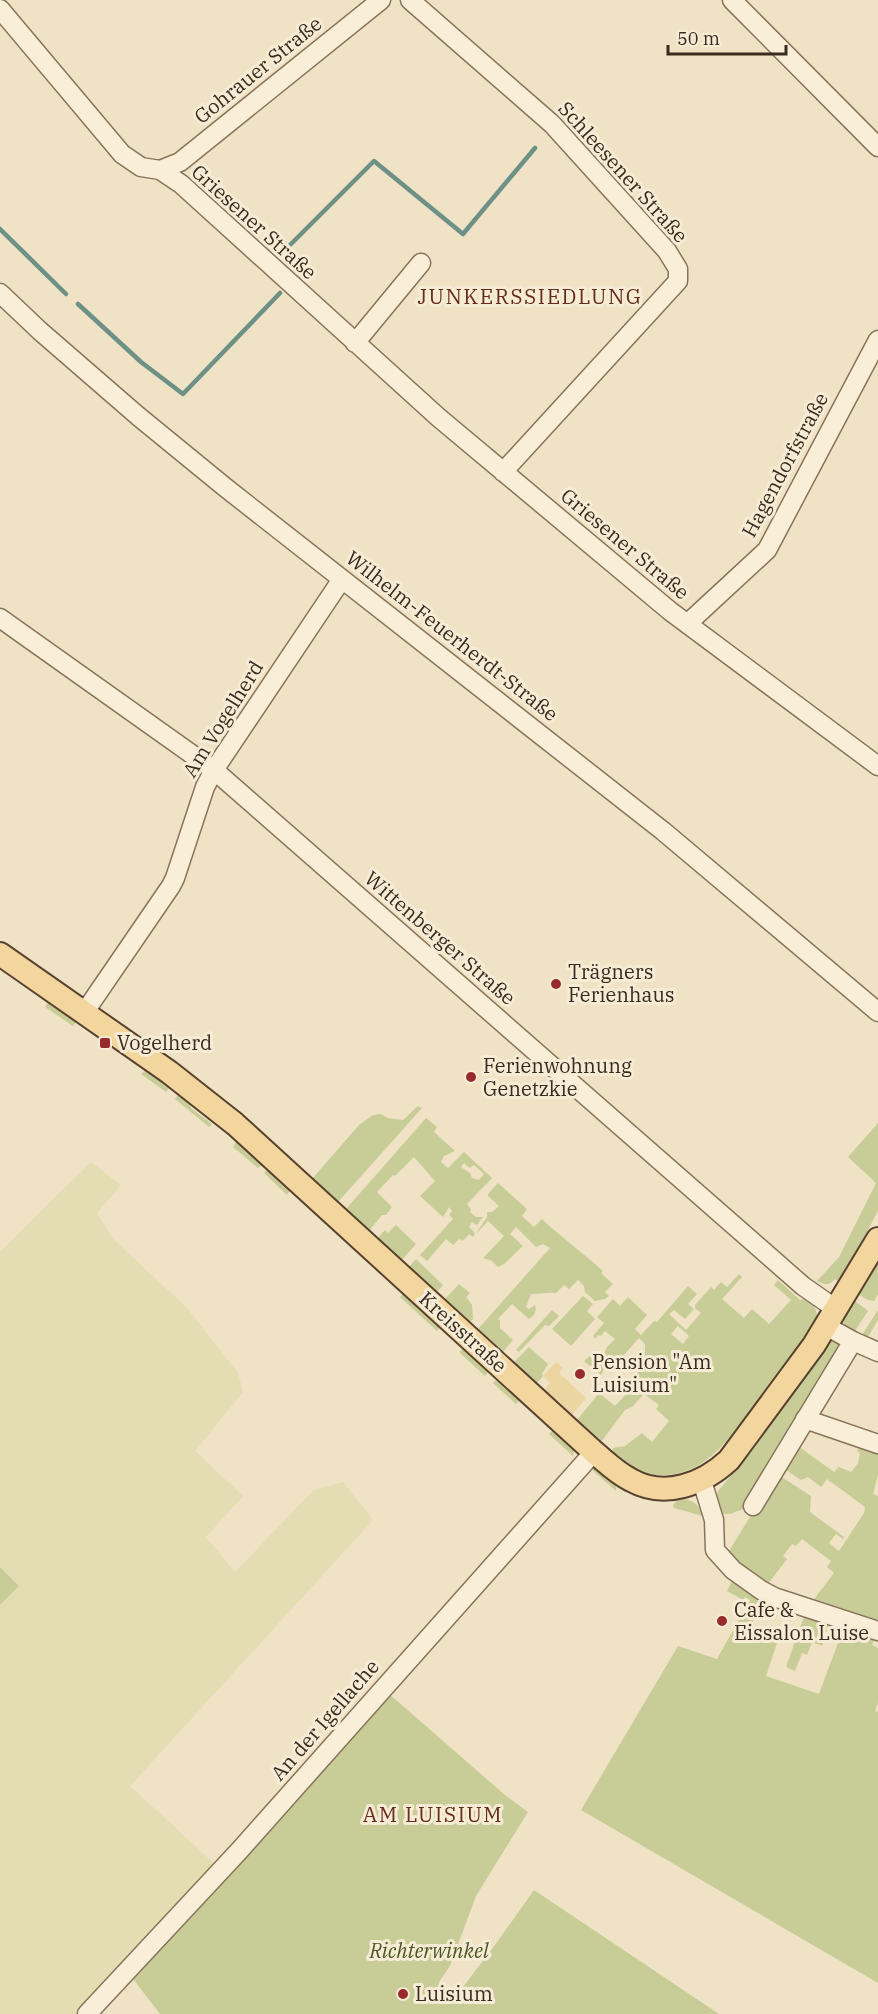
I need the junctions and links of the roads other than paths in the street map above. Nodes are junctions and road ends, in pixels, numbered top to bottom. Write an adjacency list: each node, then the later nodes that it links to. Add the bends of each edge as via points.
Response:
1 (381, 0): 6 (street, Gohrauer Straße, via 180,162)
2 (410, 0): 11 (street, Schleesener Straße, via 552,124 667,251 678,269 678,281)
3 (732, 0): 5 (street)
4 (0, 9): 6 (street, Griesener Straße, via 122,154 141,167)
5 (878, 147)
6 (160, 170): 10 (street, Griesener Straße, via 181,184)
7 (421, 263): 10 (street)
8 (0, 293): 12 (street, Wilhelm-Feuerherdt-Straße, via 138,416)
9 (878, 340): 14 (street, Hagendorfstraße, via 767,550)
10 (355, 343): 11 (street, Griesener Straße)
11 (503, 472): 14 (street, Griesener Straße)
12 (342, 579): 16 (street, Am Vogelherd); 18 (street, Wilhelm-Feuerherdt-Straße, via 663,831)
13 (0, 618): 16 (street, Wittenberger Straße)
14 (687, 624): 15 (street, Griesener Straße)
15 (878, 766)
16 (214, 770): 19 (street, Am Vogelherd, via 171,886); 21 (street, Wittenberger Straße, via 803,1286)
17 (0, 954): 19 (main road, Kreisstraße)
18 (878, 1012)
19 (84, 1013): 26 (main road, Kreisstraße, via 235,1124)
20 (878, 1239): 21 (main road, Kreisstraße)
21 (831, 1317): 22 (street, Wittenberger Straße); 27 (main road, Kreisstraße, via 729,1460)
22 (853, 1341): 23 (street, Wittenberger Straße); 24 (street)
23 (878, 1352)
24 (805, 1419): 25 (street); 28 (street)
25 (878, 1444)
26 (594, 1452): 27 (main road, Kreisstraße, via 632,1481 646,1486 679,1487); 30 (street, An der Igellache, via 239,1851)
27 (702, 1481): 29 (street, via 714,1520 715,1550 727,1564 774,1596)
28 (753, 1506)
29 (878, 1631)
30 (87, 2014)

